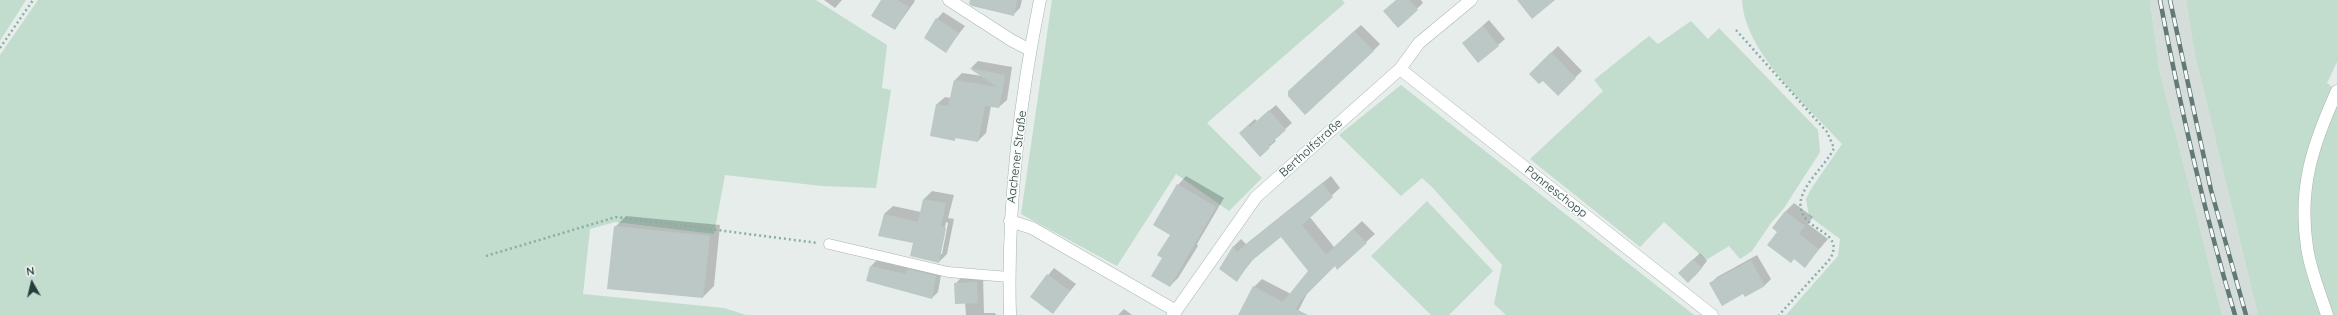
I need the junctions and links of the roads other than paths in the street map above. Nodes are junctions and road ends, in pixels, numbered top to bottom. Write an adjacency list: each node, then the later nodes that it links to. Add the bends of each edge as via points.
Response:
1 (949, 0): 4 (street)
2 (1040, 0): 4 (street, Aachener Straße)
3 (1471, 0): 5 (street, Bertholfstraße, via 1419,43)
4 (1030, 50): 7 (street, Aachener Straße)
5 (1400, 69): 10 (street, Bertholfstraße, via 1256,197); 12 (street, Panneschopp)
6 (2337, 91): 13 (street, via 2319,131 2305,185 2307,248)
7 (1010, 221): 9 (street, Aachener Straße); 10 (street, via 1032,228)
8 (829, 244): 9 (lane, via 948,272)
9 (1009, 277): 11 (street, Aachener Straße)
10 (1174, 313)
11 (1010, 315)
12 (1712, 315)
13 (2327, 315)

